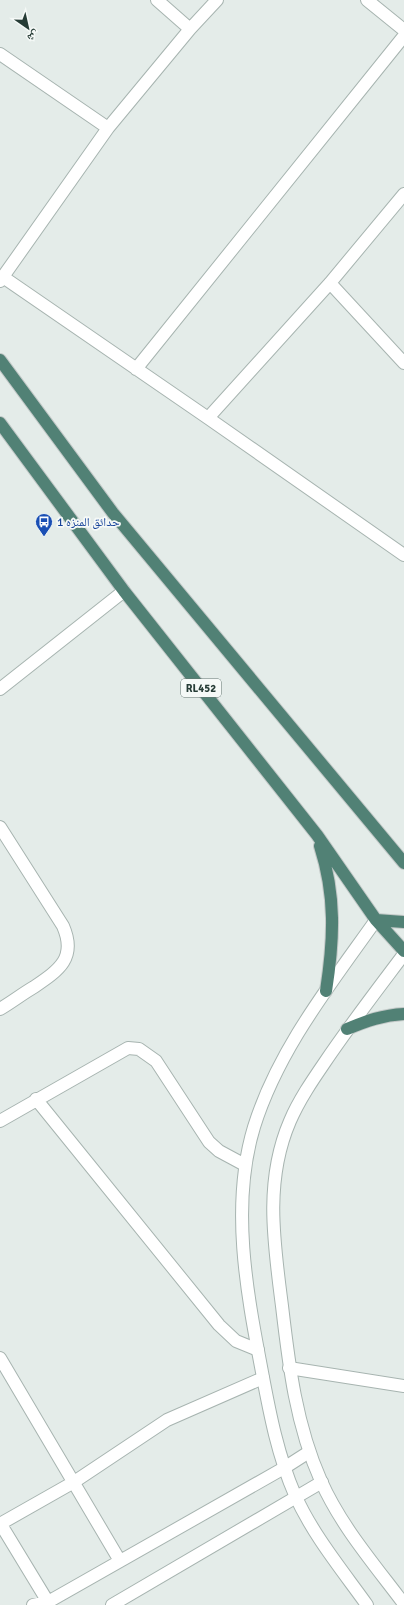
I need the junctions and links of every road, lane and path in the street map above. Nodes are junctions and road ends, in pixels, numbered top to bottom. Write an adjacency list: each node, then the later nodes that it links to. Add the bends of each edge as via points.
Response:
1 (157, 0): 4 (street)
2 (217, 0): 4 (street)
3 (367, 0): 5 (street)
4 (190, 29): 8 (street)
5 (404, 30)
6 (404, 36): 14 (street)
7 (0, 54): 8 (street)
8 (108, 128): 10 (street)
9 (404, 194): 11 (street)
10 (2, 279): 14 (street)
11 (330, 283): 13 (street); 15 (street)
12 (0, 360): 22 (highway, via 112,513)
13 (404, 363)
14 (136, 369): 15 (street)
15 (208, 418): 17 (street)
16 (0, 423): 18 (highway, RL452)
17 (404, 555)
18 (124, 590): 19 (street); 21 (highway, RL452)
19 (0, 689)
20 (0, 826): 27 (street, via 68,938 68,951 63,963 54,972)
21 (317, 835): 23 (highway, RL452); 26 (highway, via 330,886 333,912 333,938)
22 (404, 863)
23 (376, 920): 24 (highway); 25 (highway, RL452); 26 (street)
24 (404, 922)
25 (404, 952): 29 (street)
26 (326, 991): 32 (street, via 304,1022 268,1091 254,1127)
27 (1, 1007)
28 (404, 1014): 29 (highway, via 368,1020)
29 (347, 1029): 35 (street, via 305,1092 290,1121 279,1152 273,1184 272,1216)
30 (36, 1099): 31 (street); 32 (street, via 128,1048 139,1049 156,1061 209,1142 230,1159); 33 (street, via 219,1325 236,1341)
31 (0, 1121)
32 (245, 1165): 33 (street, via 245,1269)
33 (258, 1350): 36 (street)
34 (0, 1358): 40 (street)
35 (289, 1368): 37 (street); 38 (street, via 300,1424)
36 (263, 1378): 39 (street); 40 (street, via 167,1420)
37 (404, 1386)
38 (309, 1452): 39 (street); 41 (street)
39 (284, 1468): 42 (street); 44 (street)
40 (74, 1482): 43 (street); 44 (street)
41 (322, 1482): 42 (street); 46 (street, via 351,1534)
42 (296, 1497): 48 (street); 49 (street, via 320,1540)
43 (0, 1524): 45 (street)
44 (120, 1561): 45 (street)
45 (48, 1602): 47 (street)
46 (404, 1604)
47 (33, 1605)
48 (112, 1605)
49 (367, 1605)

